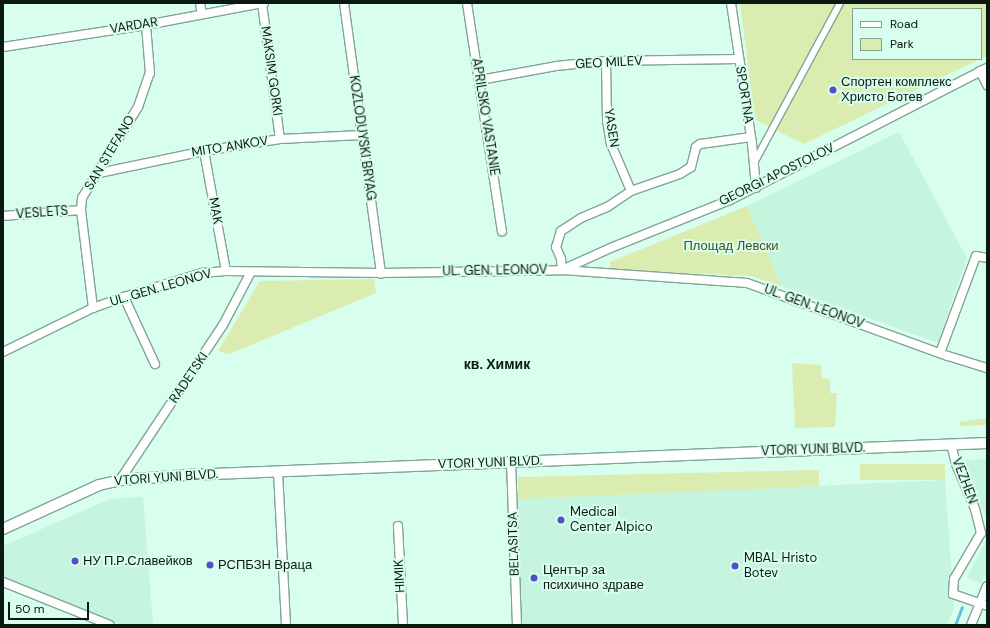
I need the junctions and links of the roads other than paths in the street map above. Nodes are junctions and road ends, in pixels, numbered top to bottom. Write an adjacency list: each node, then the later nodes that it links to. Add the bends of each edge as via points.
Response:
1 (200, 3): 7 (street)
2 (263, 3): 7 (street, VARDAR); 17 (street, MAKSIM GORKI)
3 (344, 3): 15 (street, KOZLODUYSKI BRYAG)
4 (467, 3): 13 (street, APRILSKO VASTANIE)
5 (731, 3): 10 (street, SPORTNA)
6 (840, 3): 19 (street)
7 (202, 14): 8 (street, VARDAR)
8 (146, 25): 9 (street, VARDAR); 20 (street, SAN STEFANO, via 150,73 138,107)
9 (3, 46)
10 (738, 59): 11 (street, GEO MILEV); 16 (street, SPORTNA)
11 (606, 61): 13 (street, GEO MILEV, via 556,66); 22 (street, YASEN, via 607,120 611,144)
12 (984, 70): 14 (street); 21 (street, GEORGI APOSTOLOV)
13 (480, 80): 25 (street, APRILSKO VASTANIE)
14 (987, 85)
15 (362, 135): 17 (street, MITO ANKOV); 30 (street, KOZLODUYSKI BRYAG)
16 (751, 137): 19 (street, SPORTNA); 22 (street, via 700,144 696,147 691,167 680,174)
17 (280, 139): 18 (street, MITO ANKOV)
18 (204, 151): 20 (street, MITO ANKOV); 28 (street, MAK)
19 (754, 163): 21 (street, SPORTNA)
20 (99, 173): 23 (street, SAN STEFANO, via 82,198)
21 (756, 188): 27 (street, GEORGI APOSTOLOV)
22 (631, 191): 27 (street, via 607,208 581,218 561,231 556,246)
23 (81, 210): 24 (street, VESLETS); 32 (street, SAN STEFANO)
24 (3, 216)
25 (502, 231)
26 (987, 258): 34 (street, via 976,256)
27 (562, 270): 30 (street, UL. GEN. LEONOV); 34 (street, UL. GEN. LEONOV, via 747,283)
28 (226, 271): 29 (street, UL. GEN. LEONOV); 31 (street, UL. GEN. LEONOV, via 202,274)
29 (250, 272): 30 (street, UL. GEN. LEONOV); 41 (street, RADETSKI, via 223,325)
30 (380, 273)
31 (124, 297): 32 (street, UL. GEN. LEONOV); 35 (street)
32 (93, 308): 33 (street, UL. GEN. LEONOV)
33 (3, 352)
34 (940, 353): 36 (street, UL. GEN. LEONOV)
35 (155, 364)
36 (987, 368)
37 (987, 443): 38 (street, VTORI YUNI BLVD.)
38 (951, 444): 39 (street, VTORI YUNI BLVD.); 46 (street, VEZHEN, via 981,533 954,579 953,594)
39 (512, 462): 40 (street, VTORI YUNI BLVD.); 51 (street, BELASITSA)
40 (278, 472): 41 (street, VTORI YUNI BLVD.); 49 (street)
41 (120, 480): 43 (street, VTORI YUNI BLVD., via 99,485)
42 (398, 526): 50 (street, HIMIK)
43 (3, 529)
44 (3, 582): 48 (street)
45 (987, 586): 46 (street)
46 (978, 604): 47 (street, VEZHEN); 52 (street)
47 (987, 606)
48 (110, 625)
49 (286, 625)
50 (403, 625)
51 (518, 625)
52 (970, 625)

